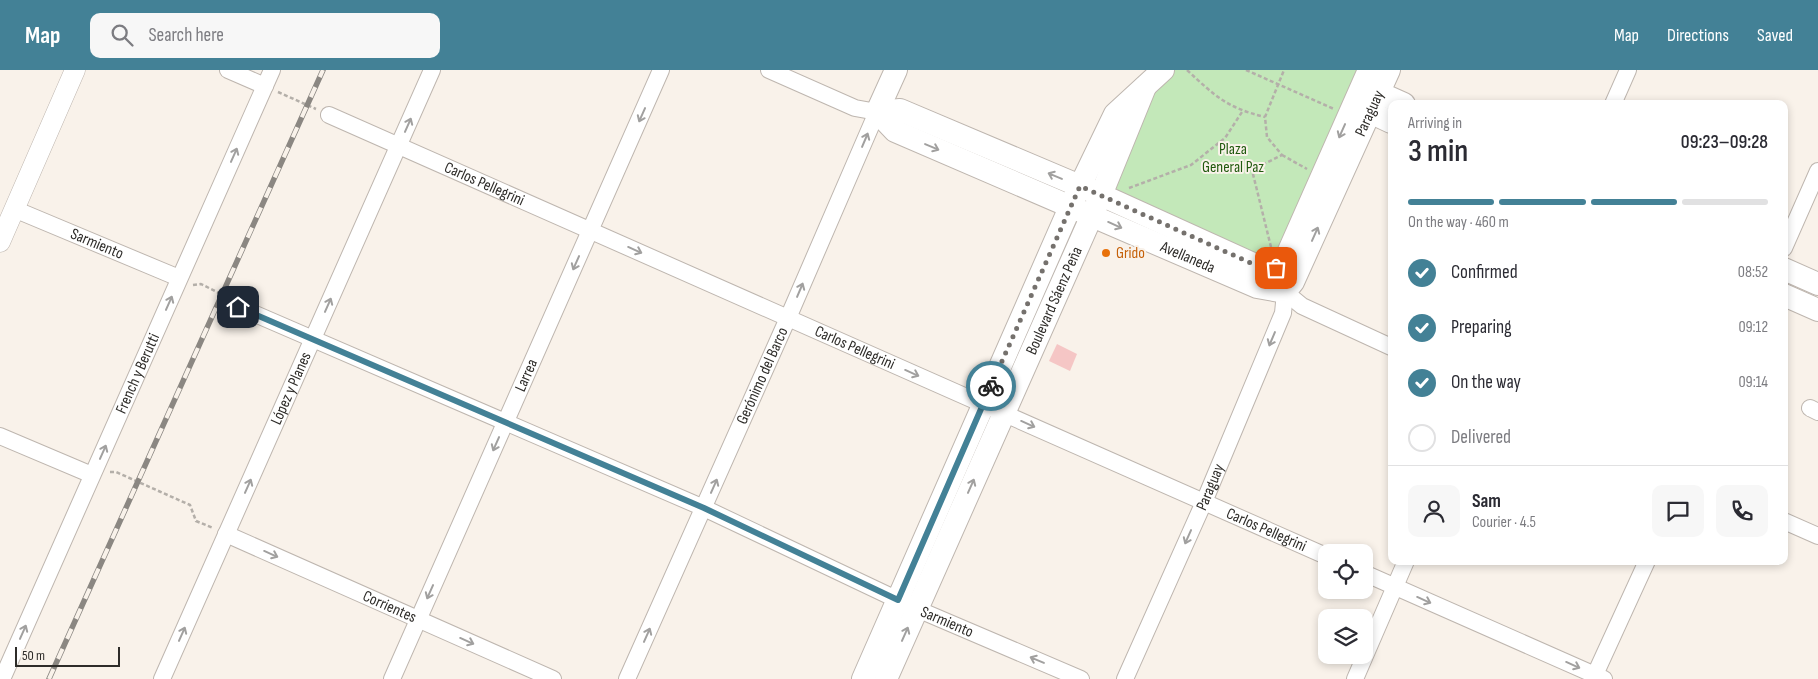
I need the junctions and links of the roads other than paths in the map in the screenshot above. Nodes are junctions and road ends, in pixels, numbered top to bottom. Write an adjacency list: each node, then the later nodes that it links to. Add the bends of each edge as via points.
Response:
1 (75, 70): 23 (street)
2 (228, 70): 11 (street)
3 (272, 70): 11 (street, French y Berutti)
4 (432, 70): 19 (street, López y Planes, one-way to 4)
5 (661, 70): 24 (street, Larrea, one-way to 24)
6 (768, 70): 16 (street, Avellaneda, via 855,108)
7 (896, 70): 16 (main road, Gerónimo del Barco)
8 (1163, 70): 12 (main road, Boulevard Sáenz Peña)
9 (1389, 70): 13 (main road, Paraguay)
10 (1628, 70): 14 (street)
11 (265, 86): 29 (street, French y Berutti, one-way to 11)
12 (1145, 86): 21 (main road, Boulevard Sáenz Peña, via 1115,114); 22 (main road, Boulevard Sáenz Peña)
13 (1364, 97): 15 (main road); 18 (main road); 27 (main road, Paraguay, one-way to 27, via 1322,177 1288,253); 31 (main road, Paraguay, one-way to 13, via 1293,282)
14 (1615, 100)
15 (1388, 101)
16 (877, 112): 21 (main road, Avellaneda, via 900,110); 35 (street, Gerónimo del Barco, one-way to 16)
17 (329, 115): 19 (street, Carlos Pellegrini)
18 (1388, 119)
19 (398, 146): 24 (street, Carlos Pellegrini); 36 (street, López y Planes, one-way to 19)
20 (1818, 171): 25 (street)
21 (1076, 196): 22 (main road, Avellaneda); 38 (main road, Boulevard Sáenz Peña)
22 (1096, 205): 27 (main road, Avellaneda, via 1264,269); 31 (main road, Avellaneda, one-way to 31, via 1257,287); 38 (main road, Boulevard Sáenz Peña)
23 (14, 209): 26 (street); 29 (street, Sarmiento)
24 (590, 230): 35 (street, Carlos Pellegrini, one-way to 35); 39 (street, Larrea, one-way to 39)
25 (1788, 239)
26 (0, 242)
27 (1276, 268): 31 (main road, Paraguay)
28 (1788, 272): 30 (main road)
29 (180, 278): 41 (street, French y Berutti, one-way to 29)
30 (1818, 284)
31 (1285, 292): 37 (street, Avellaneda, via 1302,306); 42 (street, Paraguay, one-way to 42, via 1283,313)
32 (1788, 297): 34 (main road)
33 (238, 307): 36 (street, Sarmiento)
34 (1818, 310)
35 (788, 318): 38 (street, Carlos Pellegrini, one-way to 38); 43 (street, Gerónimo del Barco, one-way to 35)
36 (313, 339): 39 (street, Sarmiento); 45 (street, López y Planes, one-way to 36)
37 (1388, 346)
38 (993, 409): 42 (street, Carlos Pellegrini, one-way to 42); 52 (main road, Boulevard Sáenz Peña)
39 (506, 422): 43 (street, Sarmiento); 53 (street, Larrea, one-way to 53)
40 (0, 436): 41 (street)
41 (93, 474): 54 (street, French y Berutti, one-way to 41)
42 (1204, 502): 47 (street, Carlos Pellegrini); 63 (street, Paraguay, one-way to 63)
43 (704, 508): 52 (street, Sarmiento); 59 (street, Gerónimo del Barco, one-way to 43)
44 (1788, 523): 46 (street)
45 (226, 534): 53 (street, Corrientes, one-way to 53); 56 (street, López y Planes, one-way to 45)
46 (1818, 536)
47 (1318, 552)
48 (1404, 565): 51 (street)
49 (1645, 565): 55 (street)
50 (1373, 577): 51 (street)
51 (1395, 586): 55 (street, one-way to 55); 64 (street)
52 (907, 605): 60 (main road, Boulevard Sáenz Peña); 61 (main road, Boulevard Sáenz Peña, one-way to 52); 62 (street, Sarmiento, one-way to 52)
53 (418, 619): 57 (street, Larrea); 58 (street, Corrientes, one-way to 58)
54 (4, 677)
55 (1598, 678)
56 (162, 679)
57 (392, 679)
58 (553, 679)
59 (627, 679)
60 (863, 679)
61 (886, 679)
62 (1081, 679)
63 (1125, 679)
64 (1356, 679)

